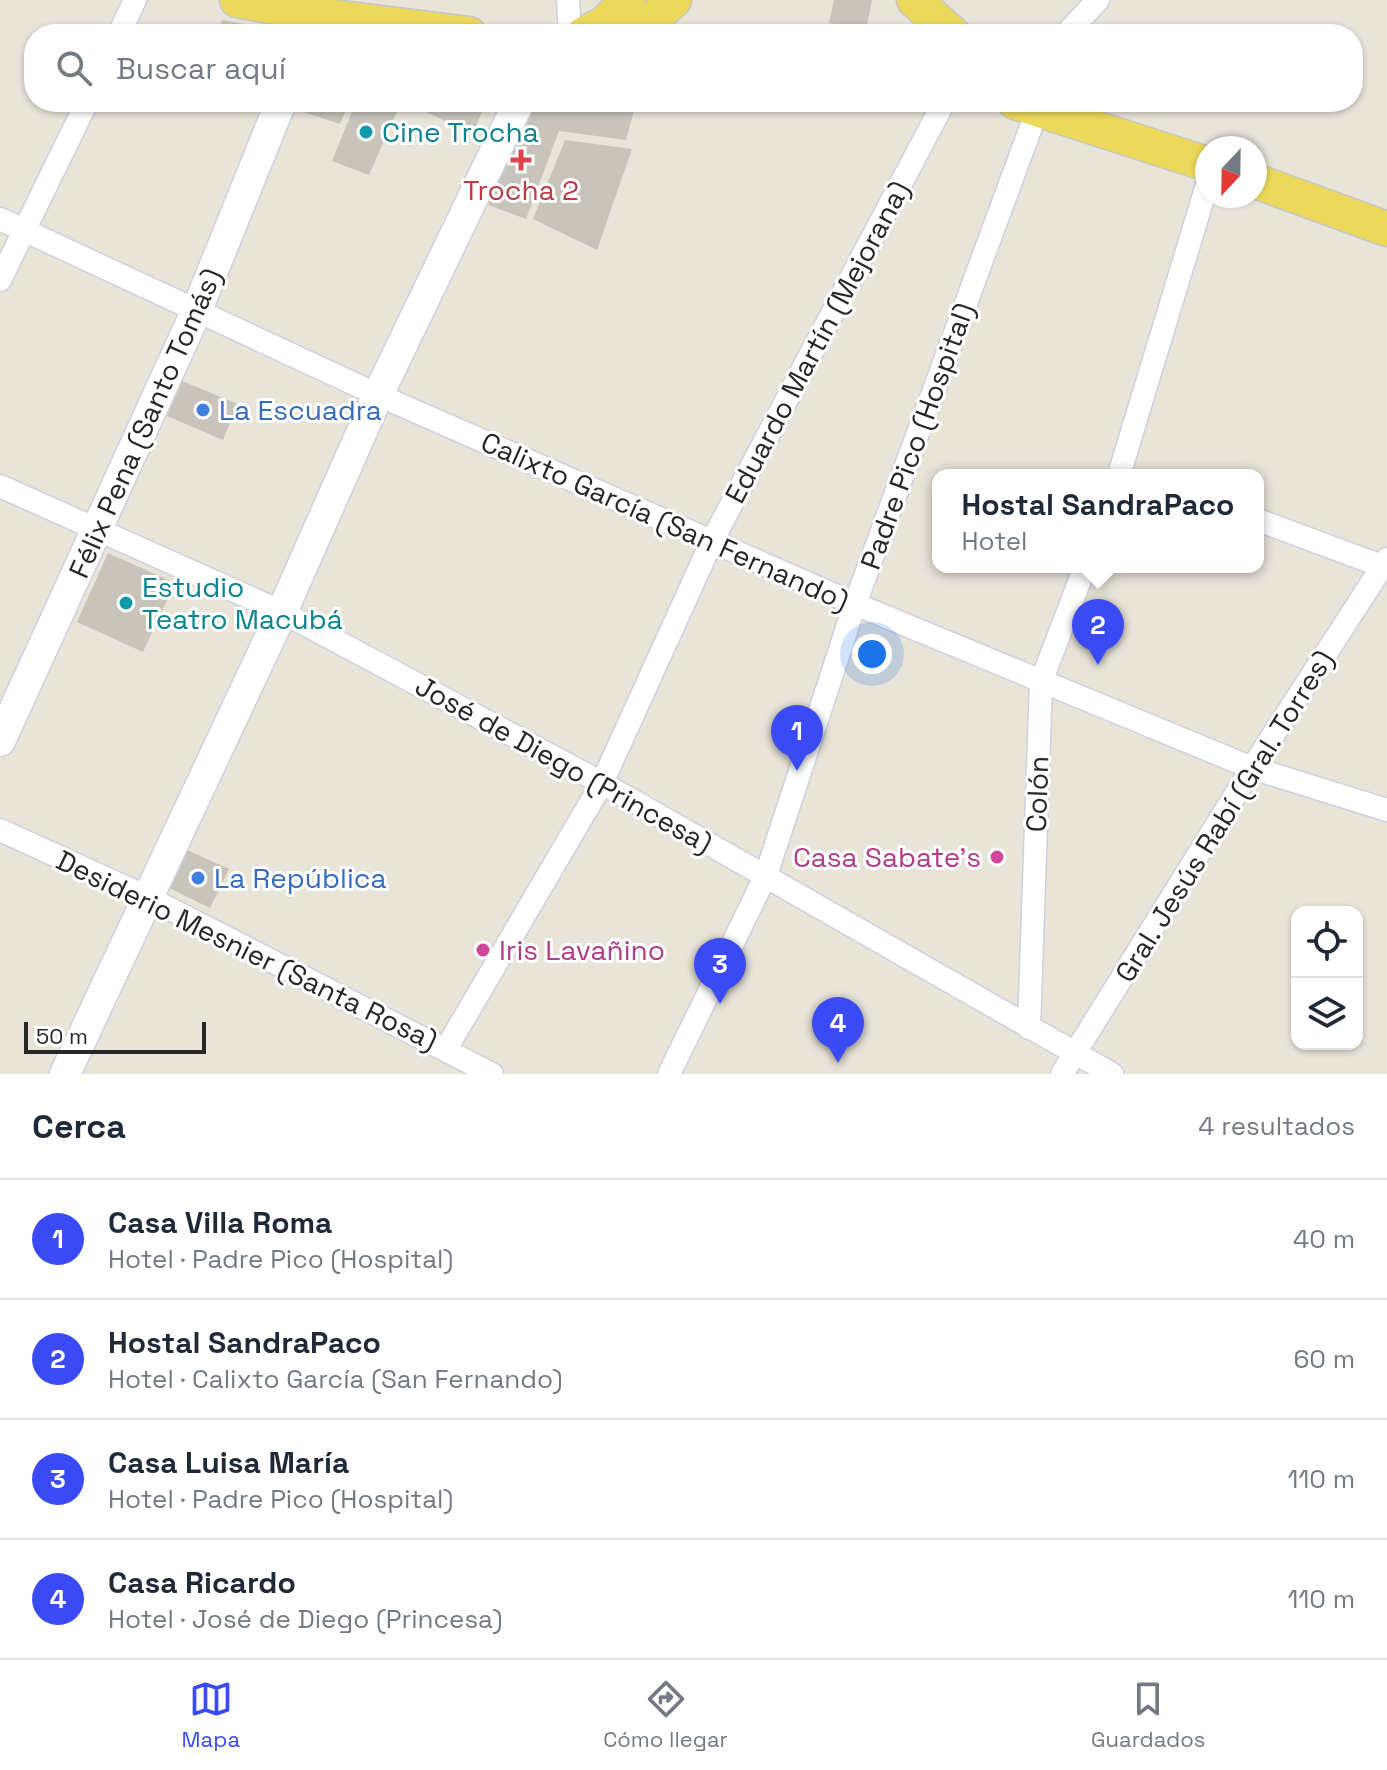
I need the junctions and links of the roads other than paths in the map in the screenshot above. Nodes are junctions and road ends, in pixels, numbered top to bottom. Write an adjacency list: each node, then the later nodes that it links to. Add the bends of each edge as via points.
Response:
1 (135, 0): 8 (street)
2 (568, 0): 10 (street)
3 (628, 0): 11 (main road)
4 (914, 0): 13 (main road)
5 (1098, 0): 14 (street)
6 (258, 2): 9 (main road)
7 (671, 14): 12 (main road)
8 (124, 24)
9 (313, 24)
10 (569, 24)
11 (604, 24)
12 (654, 24)
13 (942, 24)
14 (1075, 24)
15 (82, 112): 26 (street)
16 (277, 112): 28 (street, Félix Pena (Santo Tomás))
17 (514, 112): 29 (street)
18 (939, 112): 34 (street, Eduardo Martín (Mejorana))
19 (1027, 112): 37 (street, Padre Pico (Hospital))
20 (1056, 112): 21 (main road)
21 (1195, 160)
22 (1267, 185): 25 (main road)
23 (1201, 208): 30 (street)
24 (0, 219): 26 (street, Calixto García (San Fernando))
25 (1387, 229)
26 (26, 231): 27 (street); 28 (street, Calixto García (San Fernando))
27 (0, 280)
28 (196, 312): 29 (street, Calixto García (San Fernando)); 33 (street, Félix Pena (Santo Tomás))
29 (378, 395): 34 (street, Calixto García (San Fernando)); 38 (street)
30 (1127, 469)
31 (0, 486): 33 (street, José de Diego (Princesa))
32 (1264, 522): 35 (street)
33 (99, 529): 38 (street, José de Diego (Princesa)); 40 (street, Félix Pena (Santo Tomás))
34 (712, 541): 37 (street, Calixto García (San Fernando)); 42 (street, Eduardo Martín (Mejorana))
35 (1386, 564): 41 (street, Gral. Jesús Rabí (Gral. Torres))
36 (1083, 573): 39 (street, Colón)
37 (855, 604): 39 (street, Calixto García (San Fernando)); 45 (street, Padre Pico (Hospital))
38 (282, 612): 42 (street, José de Diego (Princesa)); 46 (street)
39 (1041, 682): 41 (street, Calixto García (San Fernando)); 47 (street, Colón)
40 (0, 741)
41 (1252, 768): 43 (street, Calixto García (San Fernando)); 49 (street, Gral. Jesús Rabí (Gral. Torres))
42 (602, 783): 45 (street, José de Diego (Princesa)); 48 (street, Eduardo Martín (Mejorana))
43 (1387, 810)
44 (0, 830): 46 (street, Desiderio Mesnier (Santa Rosa))
45 (766, 875): 47 (street, José de Diego (Princesa)); 52 (street, Padre Pico (Hospital))
46 (147, 897): 48 (street, Desiderio Mesnier (Santa Rosa)); 50 (street)
47 (1029, 1028): 49 (street, José de Diego (Princesa))
48 (446, 1049): 51 (street, Desiderio Mesnier (Santa Rosa))
49 (1074, 1054): 53 (street, Gral. Jesús Rabí (Gral. Torres)); 54 (street, José de Diego (Princesa))
50 (65, 1074)
51 (492, 1074)
52 (669, 1074)
53 (1062, 1074)
54 (1112, 1074)

